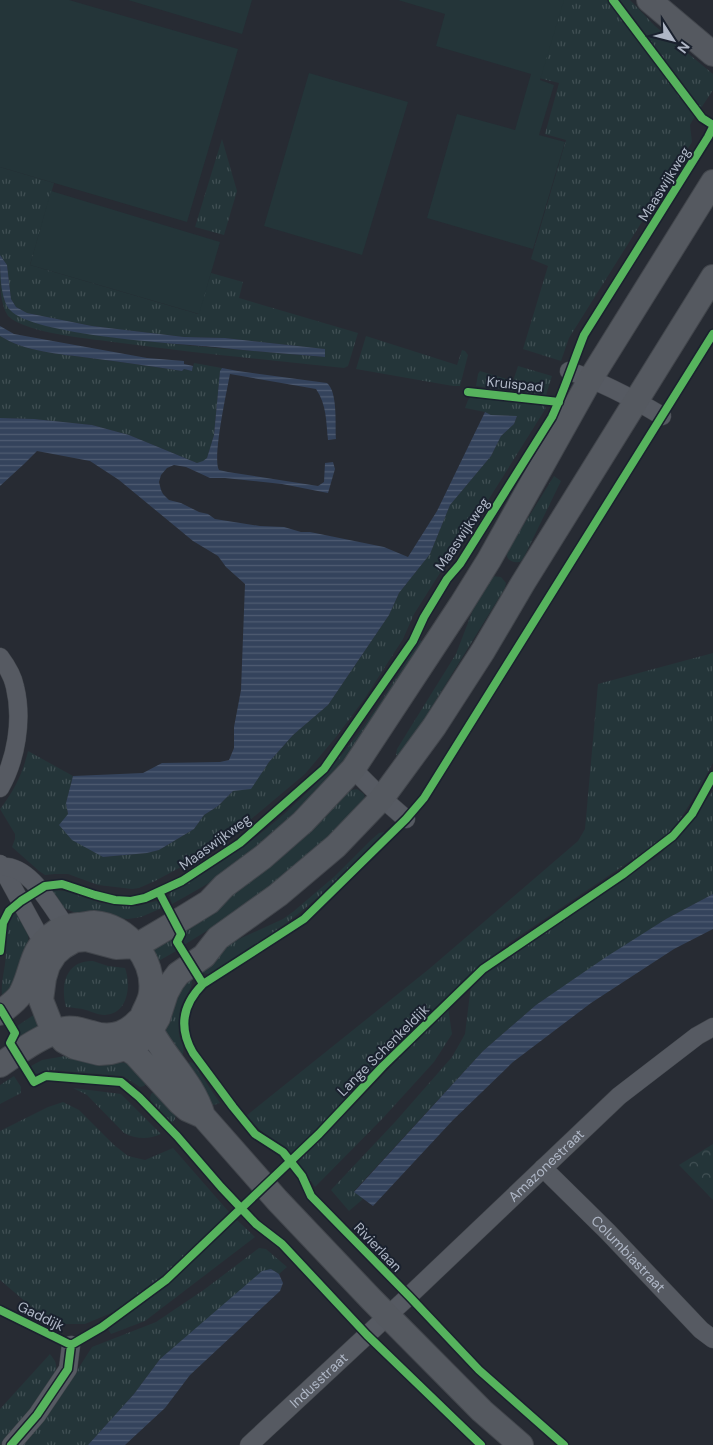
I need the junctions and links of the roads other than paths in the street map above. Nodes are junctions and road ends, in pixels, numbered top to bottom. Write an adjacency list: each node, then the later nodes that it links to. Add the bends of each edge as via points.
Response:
1 (649, 0): 2 (street)
2 (713, 54)
3 (713, 182): 5 (street, via 676,241)
4 (713, 277): 6 (street)
5 (580, 375): 6 (street); 9 (street, via 489,560)
6 (637, 401): 7 (street); 11 (street, via 483,651 434,727)
7 (662, 416)
8 (0, 656): 10 (street, via 15,687 18,725 11,766)
9 (353, 769): 11 (street); 14 (street, via 304,822)
10 (0, 788)
11 (382, 798): 12 (street); 19 (street, via 336,846 278,895 218,938 196,945 164,967)
12 (406, 818)
13 (0, 866): 15 (street, via 17,869 40,889); 18 (street)
14 (224, 886): 16 (street, via 203,892 132,929); 17 (street, via 209,902)
15 (66, 927): 16 (street, via 94,923); 18 (street, via 55,932)
16 (116, 930): 17 (street)
17 (136, 946): 18 (street, via 116,946 86,939); 19 (street)
18 (47, 951): 20 (street, via 44,978)
19 (158, 987): 22 (street, via 158,1018)
20 (33, 993): 21 (street, via 18,997); 24 (street, via 26,1012); 25 (street)
21 (0, 1012)
22 (147, 1022): 25 (street, via 114,1035 75,1028); 26 (street, via 140,1041); 29 (street, via 194,1093)
23 (713, 1028): 30 (street, Amazonestraat, via 697,1036 619,1096)
24 (0, 1029)
25 (60, 1036): 26 (street, via 75,1047 99,1053); 27 (street); 28 (street)
26 (126, 1048): 29 (street, via 180,1103)
27 (0, 1064)
28 (0, 1079)
29 (203, 1116): 31 (street, via 277,1200)
30 (543, 1168): 31 (street, Amazonestraat); 32 (street, Columbiastraat)
31 (388, 1316): 35 (street, Indusstraat); 36 (street)
32 (713, 1339)
33 (71, 1345): 34 (street, via 68,1370 37,1415)
34 (11, 1445)
35 (249, 1445)
36 (521, 1445)

